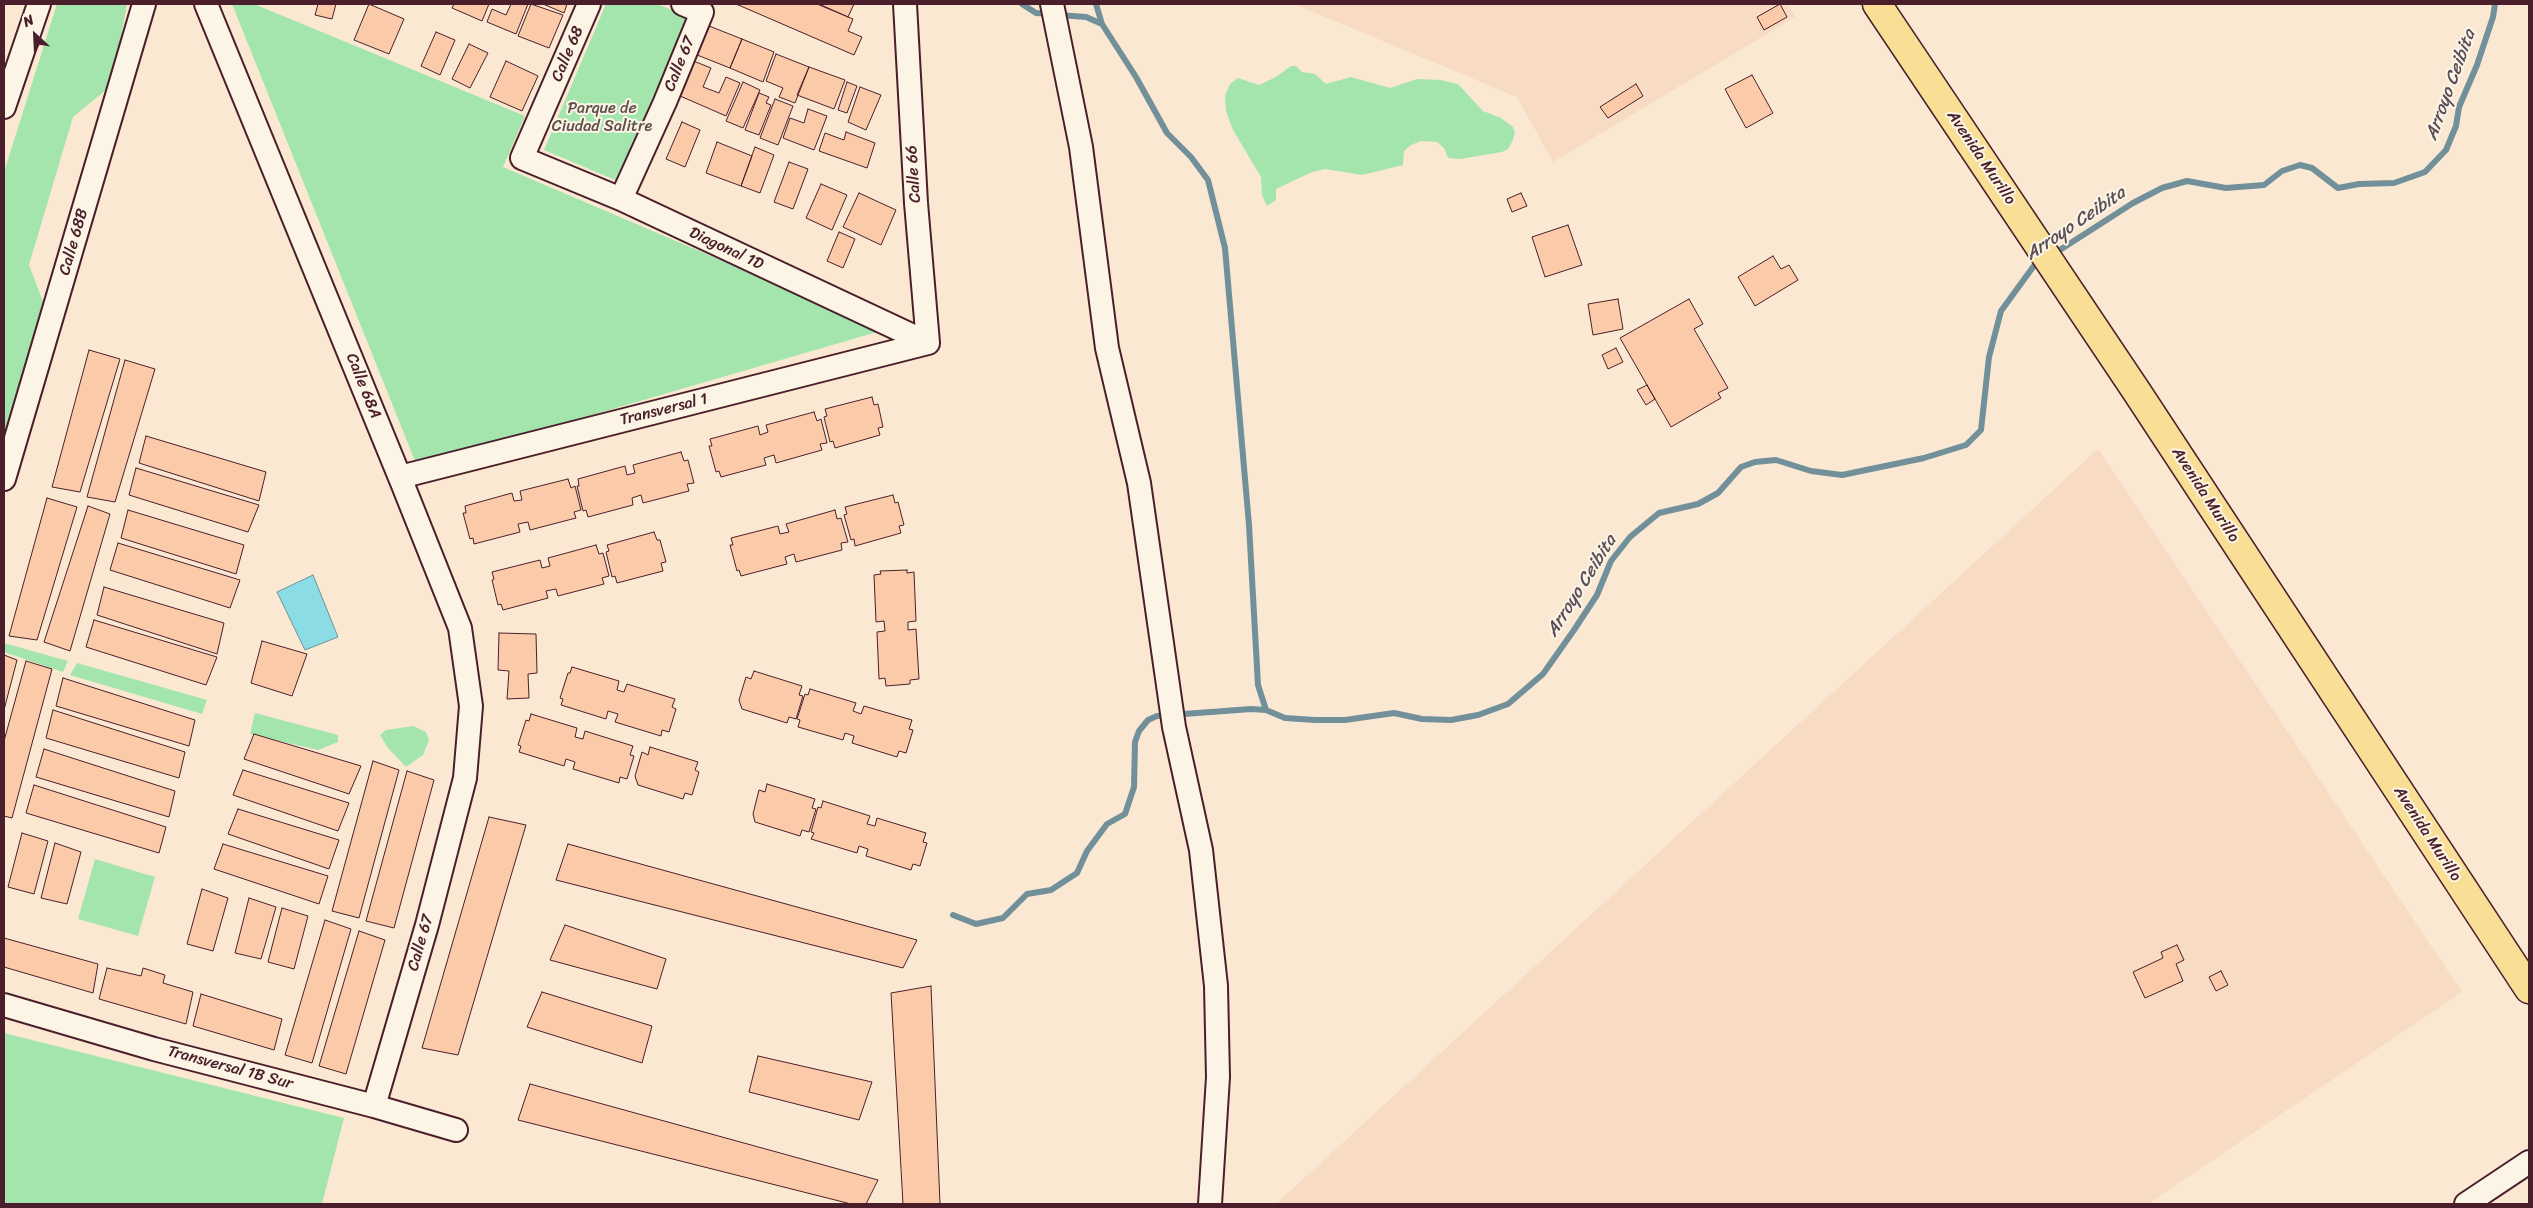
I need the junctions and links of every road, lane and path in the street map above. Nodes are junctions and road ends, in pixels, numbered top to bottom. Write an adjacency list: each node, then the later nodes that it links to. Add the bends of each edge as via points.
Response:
1 (39, 4): 9 (street)
2 (144, 4): 14 (street, Calle 68B)
3 (206, 4): 13 (street, Calle 68A)
4 (589, 4): 10 (street, Calle 68)
5 (904, 4): 12 (street, Calle 66)
6 (1877, 4): 16 (main road, Avenida Murillo)
7 (692, 8): 11 (street, Calle 67, via 665,102)
8 (1054, 11): 21 (street, via 1082,147 1107,348 1139,483 1174,728 1201,850 1216,986 1218,1077)
9 (4, 107)
10 (522, 158): 11 (street, Diagonal 1D)
11 (621, 199): 12 (street, Diagonal 1D)
12 (928, 343): 13 (street, Transversal 1)
13 (400, 477): 15 (street, Calle 68A, via 460,628 471,706)
14 (4, 479)
15 (465, 778): 18 (street, Calle 67, via 427,925)
16 (2529, 989)
17 (4, 1005): 18 (street, Transversal 1B Sur)
18 (374, 1106): 19 (street, Transversal 1B Sur)
19 (456, 1130)
20 (2529, 1162): 22 (street)
21 (1210, 1204)
22 (2466, 1204)

